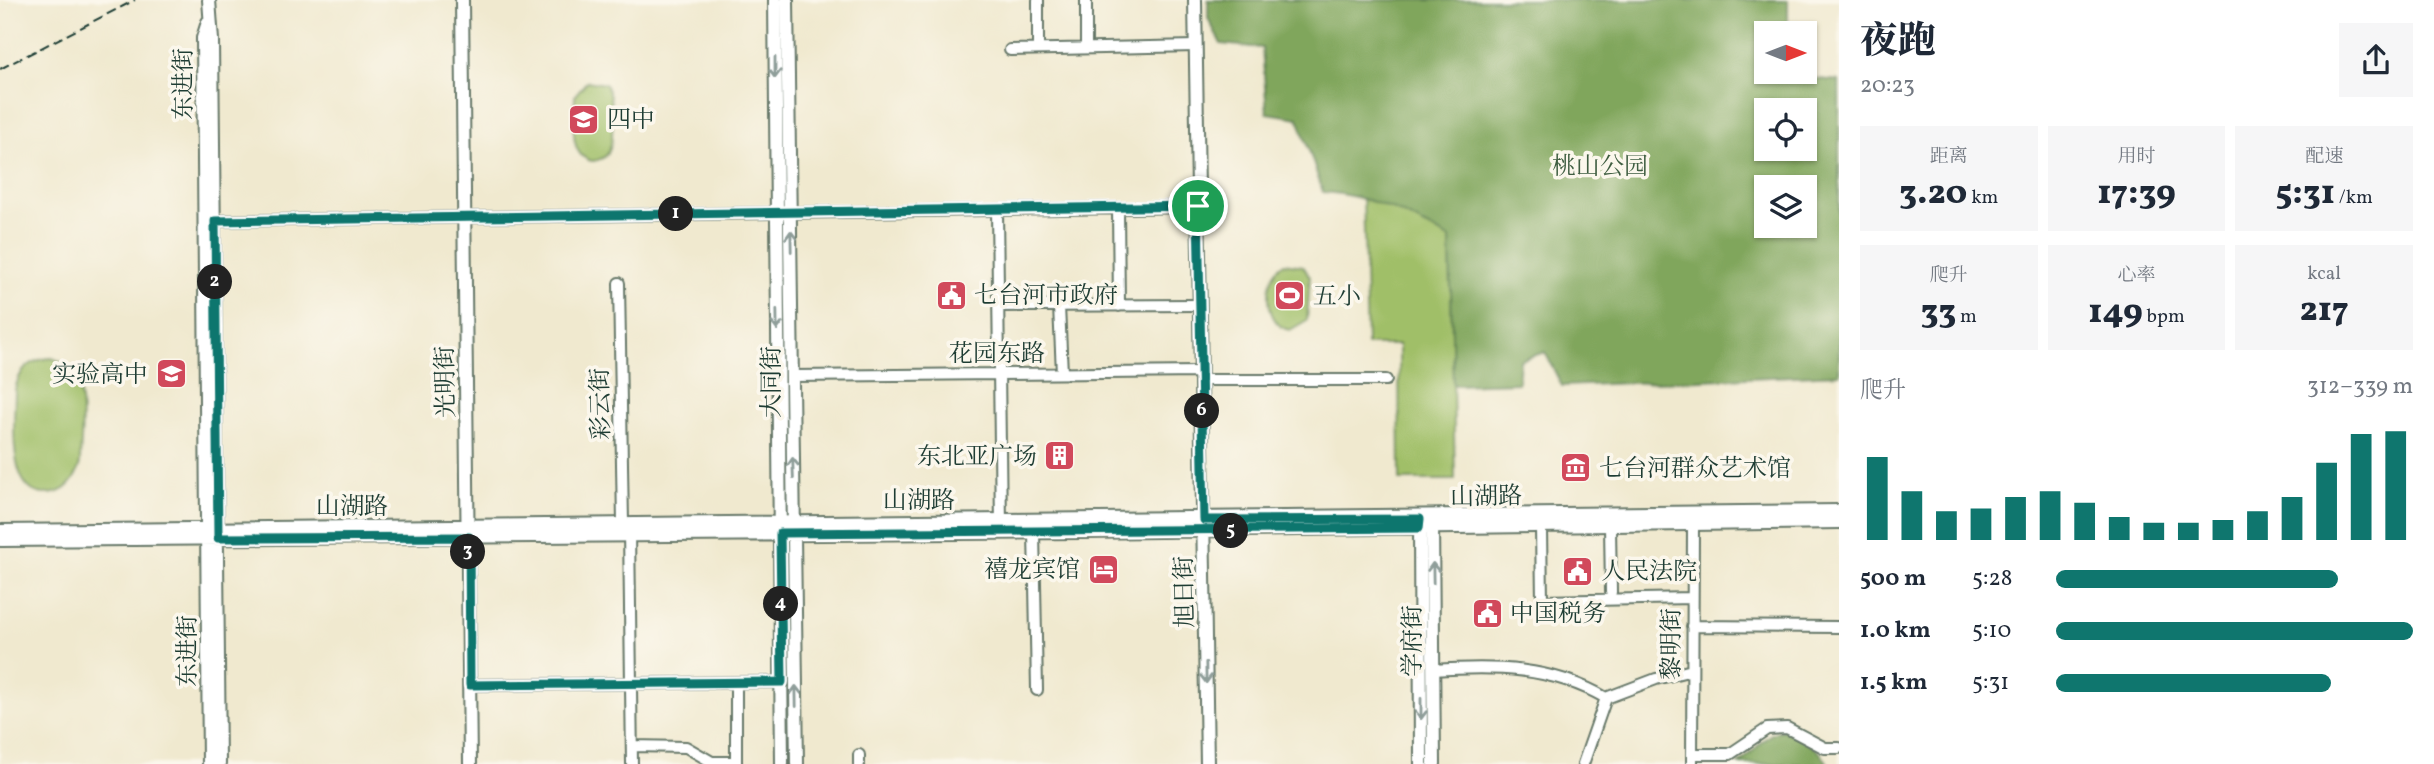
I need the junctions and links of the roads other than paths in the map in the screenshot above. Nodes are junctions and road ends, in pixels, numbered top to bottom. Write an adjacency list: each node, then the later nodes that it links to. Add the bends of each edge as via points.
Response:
1 (209, 0): 18 (main road, 东进街)
2 (462, 0): 17 (main road, 光明街)
3 (775, 0): 15 (main road, 大同街, one-way to 15)
4 (787, 0): 16 (main road, 大同街)
5 (1038, 0): 11 (street)
6 (1086, 0): 9 (street)
7 (1195, 0): 8 (main road, 旭日街)
8 (1196, 46): 9 (street); 12 (main road, 旭日街)
9 (1086, 48): 11 (street)
10 (1010, 50): 11 (street)
11 (1038, 50)
12 (1198, 206): 13 (street); 20 (main road, 旭日街)
13 (1118, 208): 14 (street); 23 (street)
14 (997, 209): 16 (street); 21 (street)
15 (776, 212): 16 (street); 17 (street); 36 (main road, 大同街, one-way to 36)
16 (790, 212): 26 (main road, 大同街, one-way to 16)
17 (464, 218): 18 (street); 42 (main road, 光明街)
18 (210, 221): 43 (main road, 东进街)
19 (619, 283): 39 (street, 彩云街)
20 (1200, 305): 23 (street); 27 (main road, 旭日街)
21 (998, 306): 22 (street); 25 (street)
22 (1059, 306): 23 (street); 24 (street)
23 (1119, 306)
24 (1062, 373): 25 (street, 花园东路); 27 (street, 花园东路)
25 (999, 374): 26 (street, 花园东路); 35 (street)
26 (792, 376): 37 (main road, 大同街, one-way to 26)
27 (1201, 376): 28 (street, 花园东路); 33 (main road, 旭日街)
28 (1386, 380)
29 (1839, 511): 31 (main road, 山湖路)
30 (1839, 522): 32 (main road, 山湖路)
31 (1426, 523): 33 (main road, 山湖路); 38 (main road, 山湖路); 49 (main road, 学府街, one-way to 31); 68 (main road, 学府街, one-way to 68)
32 (1693, 524): 34 (main road, 山湖路); 46 (street, 黎明街)
33 (1204, 525): 35 (main road, 山湖路); 41 (main road, 山湖路); 67 (main road, 旭日街, one-way to 67)
34 (1610, 525): 38 (main road, 山湖路); 45 (street)
35 (1001, 526): 37 (main road, 山湖路); 41 (main road, 山湖路)
36 (780, 527): 37 (main road, 山湖路); 39 (main road, 山湖路); 51 (main road, 大同街)
37 (794, 527): 66 (main road, 大同街, one-way to 37)
38 (1541, 527): 46 (street, via 1542,601)
39 (627, 528): 42 (main road, 山湖路); 53 (street, 彩云街)
40 (0, 531): 43 (main road, 山湖路)
41 (1034, 531): 55 (street)
42 (468, 532): 43 (main road, 山湖路); 54 (main road, 光明街)
43 (213, 533): 44 (main road, 山湖路); 61 (main road, 东进街); 62 (main road, 东进街)
44 (0, 540)
45 (1611, 592)
46 (1692, 598): 47 (street, 黎明街)
47 (1692, 626): 48 (street); 50 (street, 黎明街)
48 (1839, 627)
49 (1433, 670): 56 (street, via 1524,668 1583,685); 69 (main road, 学府街)
50 (1692, 670): 56 (street); 59 (street, 黎明街)
51 (782, 682): 52 (street); 65 (main road, 大同街)
52 (736, 683): 53 (street); 60 (street)
53 (631, 684): 54 (street); 57 (street, 彩云街)
54 (470, 685): 63 (main road, 光明街)
55 (1037, 690)
56 (1605, 698): 70 (street)
57 (632, 746): 60 (street, via 686,747 712,762); 64 (street, 彩云街)
58 (1839, 748): 59 (street, via 1825,747 1787,729 1767,729 1730,754)
59 (1692, 759)
60 (736, 763)
61 (209, 764)
62 (219, 764)
63 (470, 764)
64 (632, 764)
65 (782, 764)
66 (797, 764)
67 (1207, 764)
68 (1421, 764)
69 (1434, 764)
70 (1583, 764)

